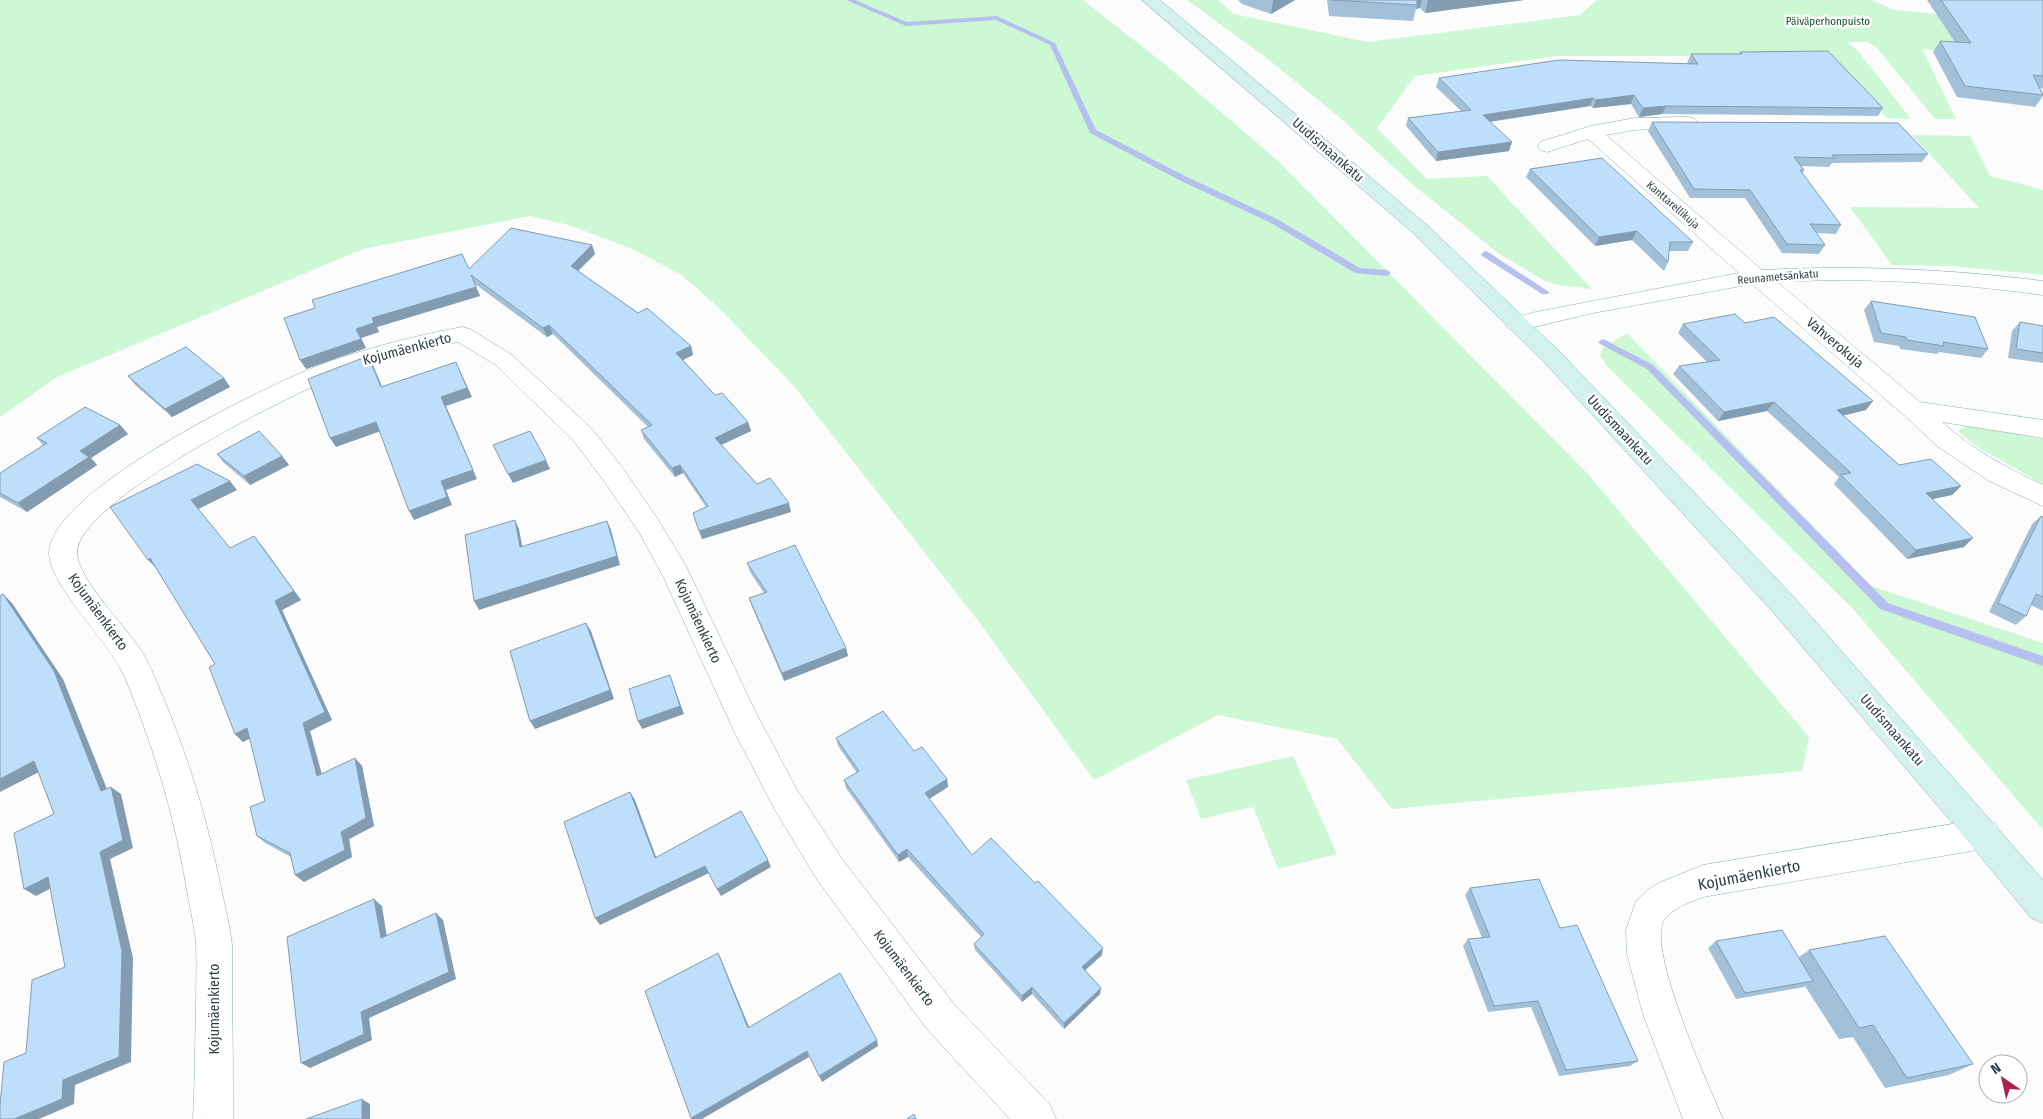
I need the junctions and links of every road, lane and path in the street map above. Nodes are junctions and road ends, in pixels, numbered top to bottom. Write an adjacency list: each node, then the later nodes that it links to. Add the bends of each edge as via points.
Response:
1 (1150, 0): 7 (street, Uudismaankatu, via 1420,229)
2 (1710, 123): 3 (street, via 1635,124)
3 (1591, 132): 4 (street); 5 (street, Kanttarellikuja)
4 (1547, 146)
5 (1757, 277): 6 (street, Reunametsänkatu, via 1816,273 1893,274 1991,280); 7 (street, Reunametsänkatu, via 1552,314); 8 (street, Vahverokuja)
6 (2043, 288)
7 (1517, 324): 11 (street, Uudismaankatu, via 1552,357 1782,603)
8 (1913, 409): 9 (street); 10 (street, Vahverokuja, via 1946,440 1998,474)
9 (2043, 429)
10 (2043, 496)
11 (1983, 834): 12 (street, Uudismaankatu); 15 (street, Kojumäenkierto, via 1703,881 1661,899 1647,914 1642,933 1650,981)
12 (2043, 906)
13 (214, 1119): 14 (street, Kojumäenkierto, via 214,946 196,846 181,786 130,656 67,570 63,552 68,535 81,519 157,460 259,403 363,360 462,334 504,360 582,434 613,474 676,574 786,800 830,870 940,1016)
14 (1036, 1119)
15 (1702, 1119)

